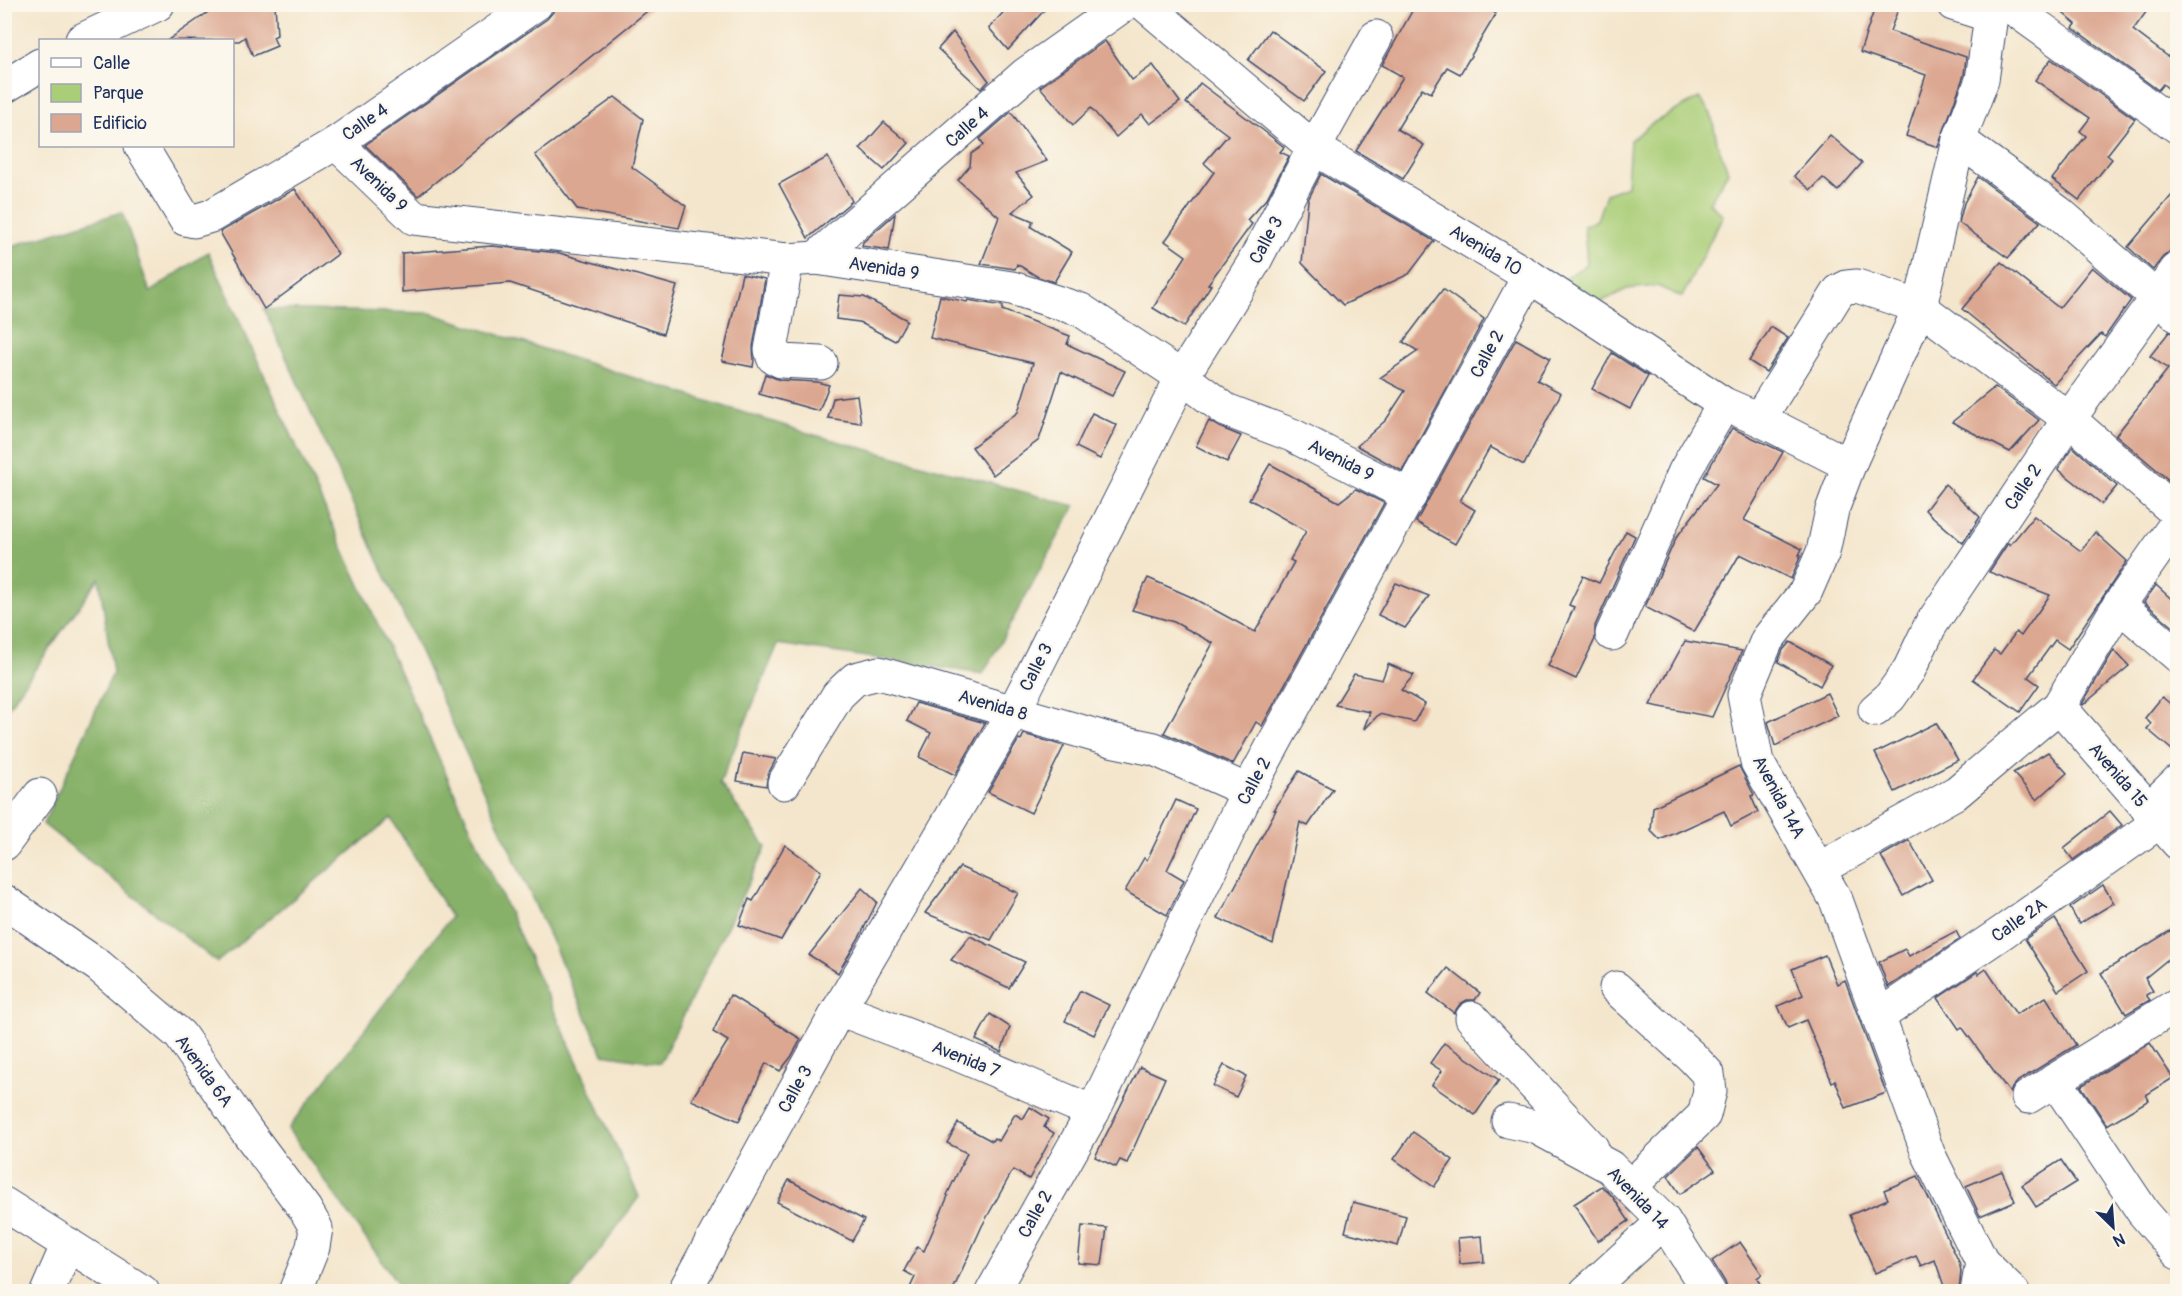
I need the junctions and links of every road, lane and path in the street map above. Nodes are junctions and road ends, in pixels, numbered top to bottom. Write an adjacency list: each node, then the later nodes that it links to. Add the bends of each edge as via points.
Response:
1 (158, 4): 8 (street)
2 (536, 4): 13 (street, Calle 4)
3 (1125, 4): 16 (street, Calle 4, via 1026,74)
4 (1144, 4): 15 (street, Avenida 10)
5 (1953, 4): 6 (street)
6 (1998, 8): 11 (street); 12 (street, Avenida 14A, via 1982,80)
7 (1376, 38): 15 (street, Calle 3)
8 (84, 39)
9 (39, 66): 10 (street)
10 (4, 87)
11 (2178, 126)
12 (1959, 140): 19 (street, Avenida 14A); 20 (street, via 2058,212)
13 (336, 142): 14 (street, Calle 4, via 211,216 194,221 185,219); 16 (street, Avenida 9, via 414,218)
14 (142, 147)
15 (1314, 148): 18 (street, Avenida 10); 22 (street, Calle 3, via 1254,264)
16 (802, 259): 21 (street, via 771,350 773,357 781,361); 22 (street, Avenida 9, via 1012,288 1081,310)
17 (2178, 268): 20 (street, Calle 2)
18 (1529, 276): 23 (street, Avenida 10); 27 (street, Calle 2)
19 (1920, 307): 24 (street); 25 (street, via 1857,286 1839,291); 26 (street, Avenida 14A)
20 (2168, 307): 24 (street, Calle 2)
21 (821, 363)
22 (1182, 377): 27 (street, Avenida 9, via 1226,410 1292,435); 35 (street, Calle 3)
23 (1724, 404): 25 (street, Avenida 10); 31 (street, via 1686,471)
24 (2070, 418): 28 (street); 34 (street, Calle 2, via 1930,626 1890,697)
25 (1759, 419): 26 (street, Avenida 10)
26 (1849, 465): 42 (street, Avenida 14A, via 1832,510 1823,552 1806,591 1767,640 1744,695 1757,762)
27 (1410, 496): 38 (street, Calle 2)
28 (2178, 514)
29 (2178, 521): 30 (street)
30 (2119, 605): 32 (street); 33 (street)
31 (1612, 634)
32 (2178, 656)
33 (2059, 706): 40 (street, Avenida 15); 42 (street, via 1957,792)
34 (1875, 710)
35 (1014, 711): 37 (street, Avenida 8, via 879,673 855,679 838,695); 38 (street, Avenida 8, via 1154,749); 46 (street, Calle 3)
36 (2178, 781): 40 (street, Calle 2A)
37 (784, 783)
38 (1248, 791): 49 (street, Calle 2)
39 (40, 795): 41 (street)
40 (2161, 825): 47 (street, Calle 2A)
41 (4, 844)
42 (1819, 869): 47 (street, Avenida 14A, via 1836,900)
43 (4, 901): 59 (street, Avenida 6A, via 99,966 180,1035 316,1228 313,1247)
44 (1616, 988): 51 (street, via 1708,1074 1710,1092 1704,1115)
45 (2178, 1004): 55 (street, via 2042,1089)
46 (839, 1009): 49 (street, Avenida 7); 60 (street, Calle 3)
47 (1879, 1016): 56 (street, Avenida 14A, via 1928,1153)
48 (1472, 1018): 51 (street)
49 (1093, 1112): 61 (street, Calle 2)
50 (1508, 1120): 51 (street, Avenida 14, via 1536,1127)
51 (1620, 1177): 53 (street, Avenida 14)
52 (4, 1204): 54 (street)
53 (1664, 1221): 62 (street); 63 (street, Avenida 14)
54 (68, 1244): 57 (street); 58 (street)
55 (2178, 1253)
56 (1980, 1277): 64 (street, Avenida 14A)
57 (47, 1292)
58 (143, 1292)
59 (295, 1292)
60 (684, 1292)
61 (992, 1292)
62 (1586, 1292)
63 (1709, 1292)
64 (2013, 1292)

